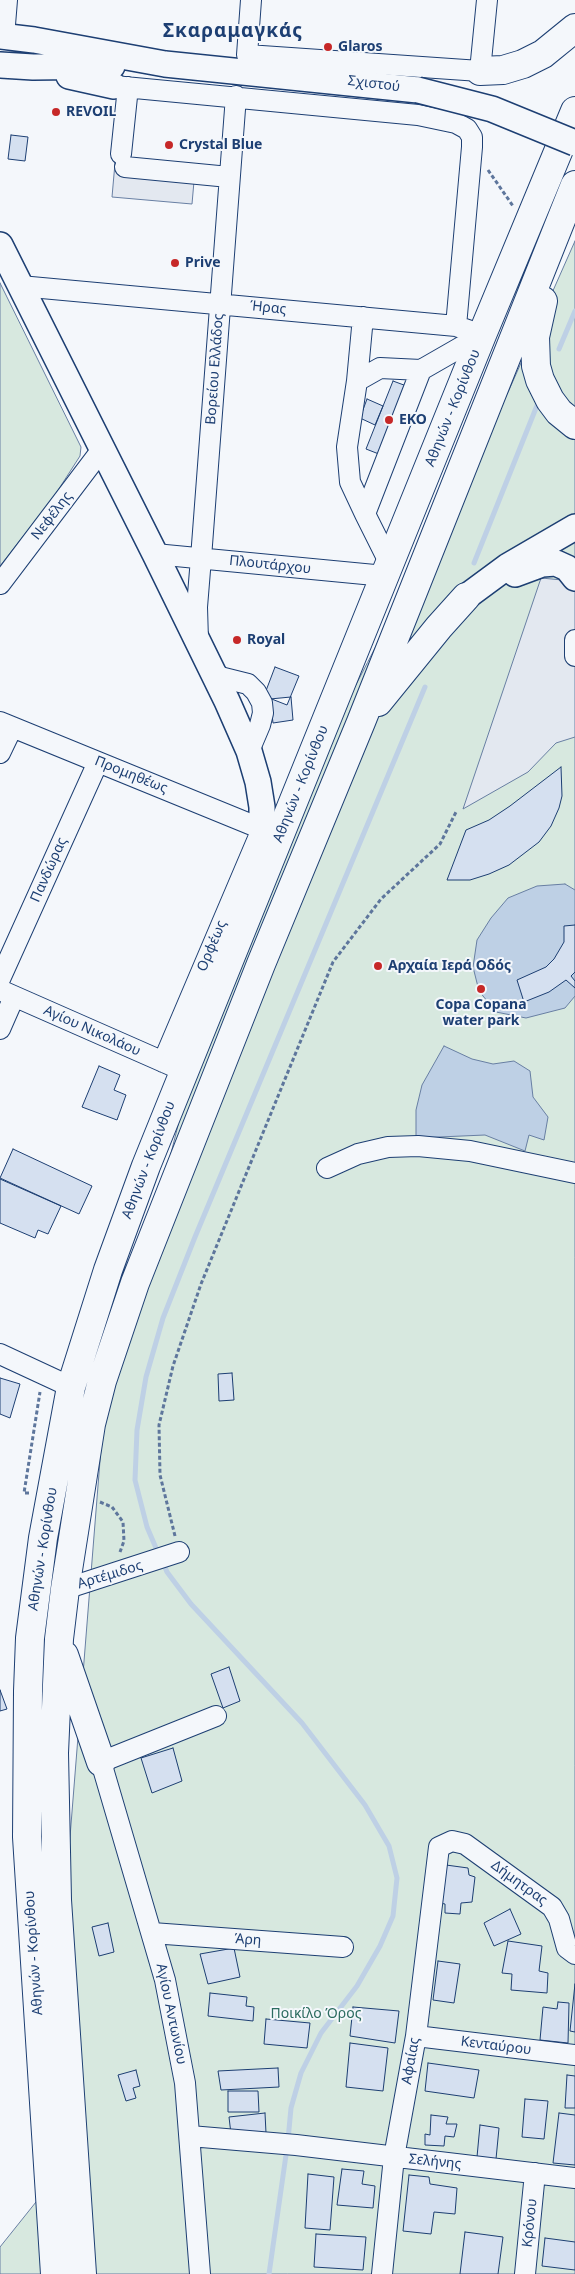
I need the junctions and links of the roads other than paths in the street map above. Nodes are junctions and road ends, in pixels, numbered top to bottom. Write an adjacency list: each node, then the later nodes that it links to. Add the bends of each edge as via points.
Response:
1 (7, 0): 5 (street)
2 (251, 0): 7 (street)
3 (487, 0): 11 (street)
4 (575, 28): 11 (highway, via 543,54 523,64 503,70)
5 (2, 36): 6 (main road, Σχιστού)
6 (34, 40): 7 (main road); 8 (main road, Σχιστού)
7 (247, 55): 11 (street, Σχιστού)
8 (165, 64): 10 (main road, Σχιστού); 15 (main road, Σχιστού, bridge, via 418,90 492,109)
9 (0, 65): 10 (main road, Σχιστού)
10 (32, 67): 12 (main road)
11 (480, 71)
12 (121, 86): 13 (street, Σχιστού); 16 (street, via 124,161)
13 (236, 96): 16 (street, Βορείου Ελλάδος); 23 (street, Σχιστού, via 418,115 456,123 470,138)
14 (575, 111): 24 (highway, Αθηνών - Κορίνθου)
15 (575, 143)
16 (229, 181): 17 (street); 21 (street, Βορείου Ελλάδος)
17 (200, 183)
18 (571, 196): 27 (highway, via 538,323 534,352 540,380 550,400); 40 (highway, Αθηνών - Κορίνθου)
19 (0, 245): 20 (main road)
20 (20, 286): 21 (street, Ήρας); 28 (main road)
21 (220, 303): 22 (street, Ήρας); 32 (street, Βορείου Ελλάδος)
22 (363, 317): 23 (street, Ήρας); 26 (street)
23 (456, 326): 24 (street, Ήρας)
24 (482, 335): 25 (street); 33 (highway, Αθηνών - Κορίνθου)
25 (421, 370): 26 (street, via 380,368); 29 (street)
26 (357, 381): 29 (street, via 348,447 350,482)
27 (575, 425)
28 (103, 448): 31 (main road); 35 (street, Νεφέλης)
29 (365, 514): 33 (street)
30 (575, 527): 36 (main road, via 508,566)
31 (155, 554): 32 (street, Πλουτάρχου); 38 (main road)
32 (200, 558): 33 (street, Πλουτάρχου); 38 (street, Βορείου Ελλάδος)
33 (387, 570): 45 (highway, Αθηνών - Κορίνθου)
34 (575, 578): 36 (main road, via 562,565 542,564)
35 (0, 584)
36 (466, 597): 40 (highway)
37 (575, 640): 39 (street)
38 (198, 642): 44 (main road, via 249,751 258,782)
39 (575, 656)
40 (361, 722): 55 (highway, Αθηνών - Κορίνθου, via 261,964 117,1335 91,1424)
41 (6, 725): 42 (street); 43 (street, Προμηθέως)
42 (0, 753)
43 (98, 762): 44 (street, Προμηθέως); 46 (street, Πανδώρας)
44 (262, 829): 45 (highway); 49 (street, Ορφέως)
45 (223, 974): 49 (highway, Αθηνών - Κορίνθου)
46 (0, 979)
47 (7, 993): 48 (street); 49 (street, Αγίου Νικολάου)
48 (0, 1028)
49 (174, 1067): 53 (highway, Αθηνών - Κορίνθου)
50 (327, 1168): 51 (street, via 358,1154 388,1147 418,1146 470,1151)
51 (575, 1173)
52 (0, 1354): 53 (street)
53 (71, 1387): 69 (highway, Αθηνών - Κορίνθου, via 42,1546 30,1638 28,1691 27,1838)
54 (179, 1552): 55 (street, Αρτέμιδος)
55 (64, 1589): 56 (highway, Αθηνών - Κορίνθου)
56 (59, 1640): 58 (highway); 70 (highway, Αθηνών - Κορίνθου, via 54,1753 56,1871)
57 (216, 1716): 58 (street)
58 (101, 1762): 60 (street, Αγίου Αντωνίου)
59 (439, 1847): 62 (street, Δήμητρας, via 452,1841 465,1844 552,1908 559,1919 567,1948); 63 (street, Αφαίας)
60 (152, 1932): 61 (street, Άρη); 65 (street, Αγίου Αντωνίου, via 183,2073)
61 (343, 1948)
62 (575, 1954)
63 (416, 2036): 64 (street, Κενταύρου); 66 (street, Αφαίας)
64 (575, 2055)
65 (190, 2136): 66 (street, Σελήνης); 71 (street, Αγίου Αντωνίου)
66 (394, 2158): 67 (street, Σελήνης); 72 (street, Αφαίας)
67 (535, 2173): 68 (street, Σελήνης); 73 (street, Κρόνου)
68 (575, 2178)
69 (55, 2274)
70 (82, 2274)
71 (200, 2274)
72 (382, 2274)
73 (525, 2274)

